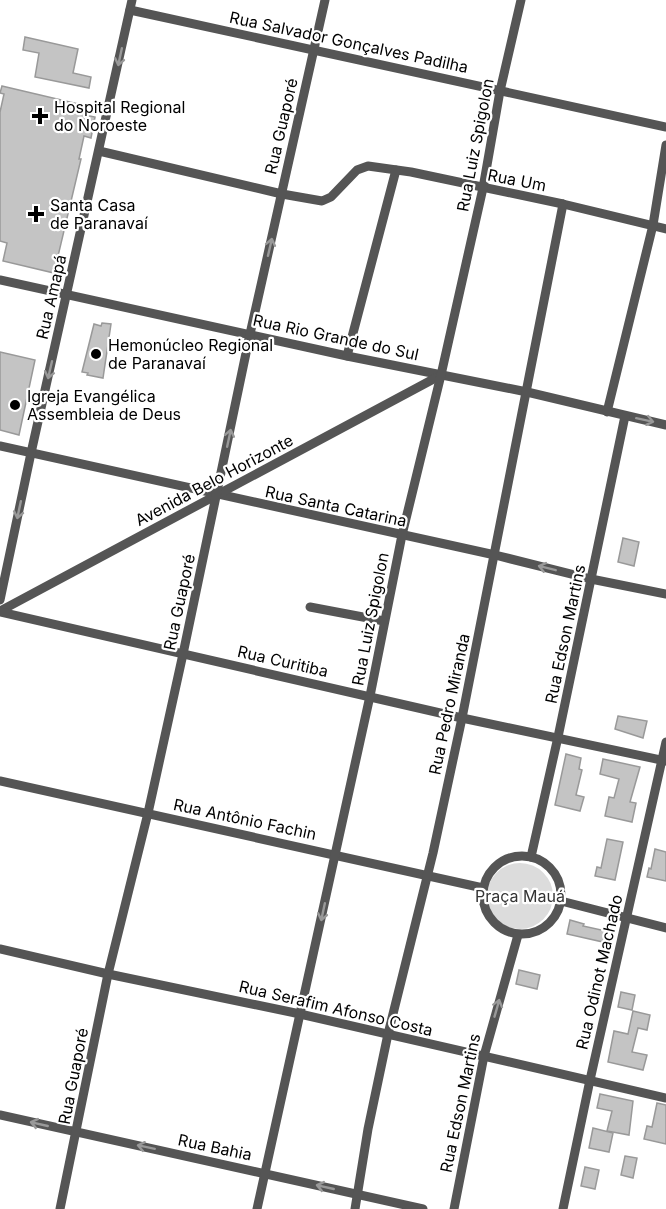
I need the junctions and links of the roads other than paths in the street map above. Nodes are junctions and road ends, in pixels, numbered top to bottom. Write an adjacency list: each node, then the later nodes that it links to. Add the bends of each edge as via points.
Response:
1 (325, 0): 4 (street, Rua Guaporé)
2 (521, 0): 5 (street, Rua Luiz Spigolon)
3 (131, 5): 4 (street, Rua Salvador Gonçalves Padilha); 8 (street, Rua Amapá, one-way to 8)
4 (314, 50): 5 (street, Rua Salvador Gonçalves Padilha); 11 (street, Rua Guaporé)
5 (500, 91): 6 (street, Rua Salvador Gonçalves Padilha); 10 (street, Rua Luiz Spigolon)
6 (666, 127)
7 (666, 145): 13 (street)
8 (99, 151): 11 (street); 16 (street, Rua Amapá)
9 (396, 170): 10 (street, Rua Um); 11 (street, Rua Um, via 368,166 357,170 332,197 322,201); 18 (street)
10 (483, 188): 12 (street, Rua Um); 19 (street, Rua Luiz Spigolon)
11 (282, 194): 17 (street, Rua Guaporé, one-way to 11)
12 (563, 204): 13 (street, Rua Um); 20 (street, Rua Pedro Miranda)
13 (653, 225): 14 (street, Rua Um); 21 (street)
14 (666, 229)
15 (0, 280): 16 (street, Rua Rio Grande do Sul)
16 (67, 295): 17 (street, Rua Rio Grande do Sul); 25 (street, Rua Amapá, one-way to 25)
17 (250, 334): 18 (street, Rua Rio Grande do Sul); 26 (street, Rua Guaporé, one-way to 17)
18 (347, 356): 19 (street, Rua Rio Grande do Sul)
19 (441, 375): 20 (street, Rua Rio Grande do Sul); 26 (street, Avenida Belo Horizonte); 27 (street, Rua Luiz Spigolon)
20 (527, 392): 21 (street, Rua Rio Grande do Sul); 28 (street, Rua Pedro Miranda)
21 (607, 412): 22 (street, Rua Rio Grande do Sul)
22 (625, 416): 23 (street, Rua Rio Grande do Sul, one-way to 23); 29 (street, Rua Edson Martins)
23 (666, 425)
24 (0, 446): 25 (street, Rua Santa Catarina)
25 (31, 453): 26 (street, Rua Santa Catarina); 31 (street, Rua Amapá, one-way to 31)
26 (216, 495): 27 (street, Rua Santa Catarina); 33 (street, Avenida Belo Horizonte); 35 (street, Rua Guaporé)
27 (402, 535): 28 (street, Rua Santa Catarina); 34 (street, Rua Luiz Spigolon)
28 (495, 555): 29 (street, Rua Santa Catarina, one-way to 28); 37 (street, Rua Pedro Miranda)
29 (591, 579): 30 (street, Rua Santa Catarina); 38 (street, Rua Edson Martins)
30 (666, 594)
31 (0, 600)
32 (310, 607): 34 (street)
33 (0, 611): 35 (street, Rua Curitiba)
34 (384, 621): 36 (street, Rua Luiz Spigolon)
35 (183, 654): 36 (street, Rua Curitiba); 42 (street, Rua Guaporé)
36 (370, 696): 37 (street, Rua Curitiba); 43 (street, Rua Luiz Spigolon)
37 (462, 718): 38 (street, Rua Curitiba); 45 (street, Rua Pedro Miranda)
38 (558, 737): 40 (street, Rua Curitiba); 44 (street, Rua Edson Martins)
39 (666, 742): 40 (street, Rua Odinot Machado)
40 (664, 760): 48 (street, Rua Odinot Machado)
41 (0, 781): 42 (street, Rua Antônio Fachin)
42 (148, 813): 43 (street, Rua Antônio Fachin); 52 (street, Rua Guaporé)
43 (336, 855): 45 (street, Rua Antônio Fachin); 53 (street, Rua Luiz Spigolon, one-way to 53)
44 (531, 857): 46 (street, via 500,862); 47 (street, via 542,861 558,878)
45 (427, 877): 46 (street, Rua Antônio Fachin); 54 (street, Rua Pedro Miranda)
46 (483, 888): 50 (street, via 483,901 494,924)
47 (561, 901): 48 (street); 50 (street, via 559,911 546,927)
48 (627, 919): 49 (street); 56 (street, Rua Odinot Machado)
49 (666, 928)
50 (518, 935): 55 (street, Rua Edson Martins, one-way to 50)
51 (0, 949): 52 (street, Rua Serafim Afonso Costa)
52 (108, 974): 53 (street, Rua Serafim Afonso Costa); 59 (street, Rua Guaporé)
53 (300, 1014): 54 (street, Rua Serafim Afonso Costa); 60 (street, Rua Luiz Spigolon)
54 (388, 1034): 55 (street, Rua Serafim Afonso Costa); 61 (street, Rua Pedro Miranda)
55 (484, 1056): 56 (street, Rua Serafim Afonso Costa); 66 (street, Rua Edson Martins)
56 (590, 1080): 57 (street, Rua Serafim Afonso Costa); 67 (street, Rua Odinot Machado)
57 (666, 1098)
58 (0, 1115): 59 (street, Rua Bahia, one-way to 58)
59 (77, 1132): 60 (street, Rua Bahia, one-way to 59); 62 (street, Rua Guaporé)
60 (265, 1173): 61 (street, Rua Bahia, one-way to 60); 63 (street, Rua Luiz Spigolon)
61 (358, 1195): 64 (street, Rua Pedro Miranda); 65 (street, Rua Bahia)
62 (60, 1209)
63 (257, 1209)
64 (355, 1209)
65 (423, 1209)
66 (454, 1209)
67 (563, 1209)

